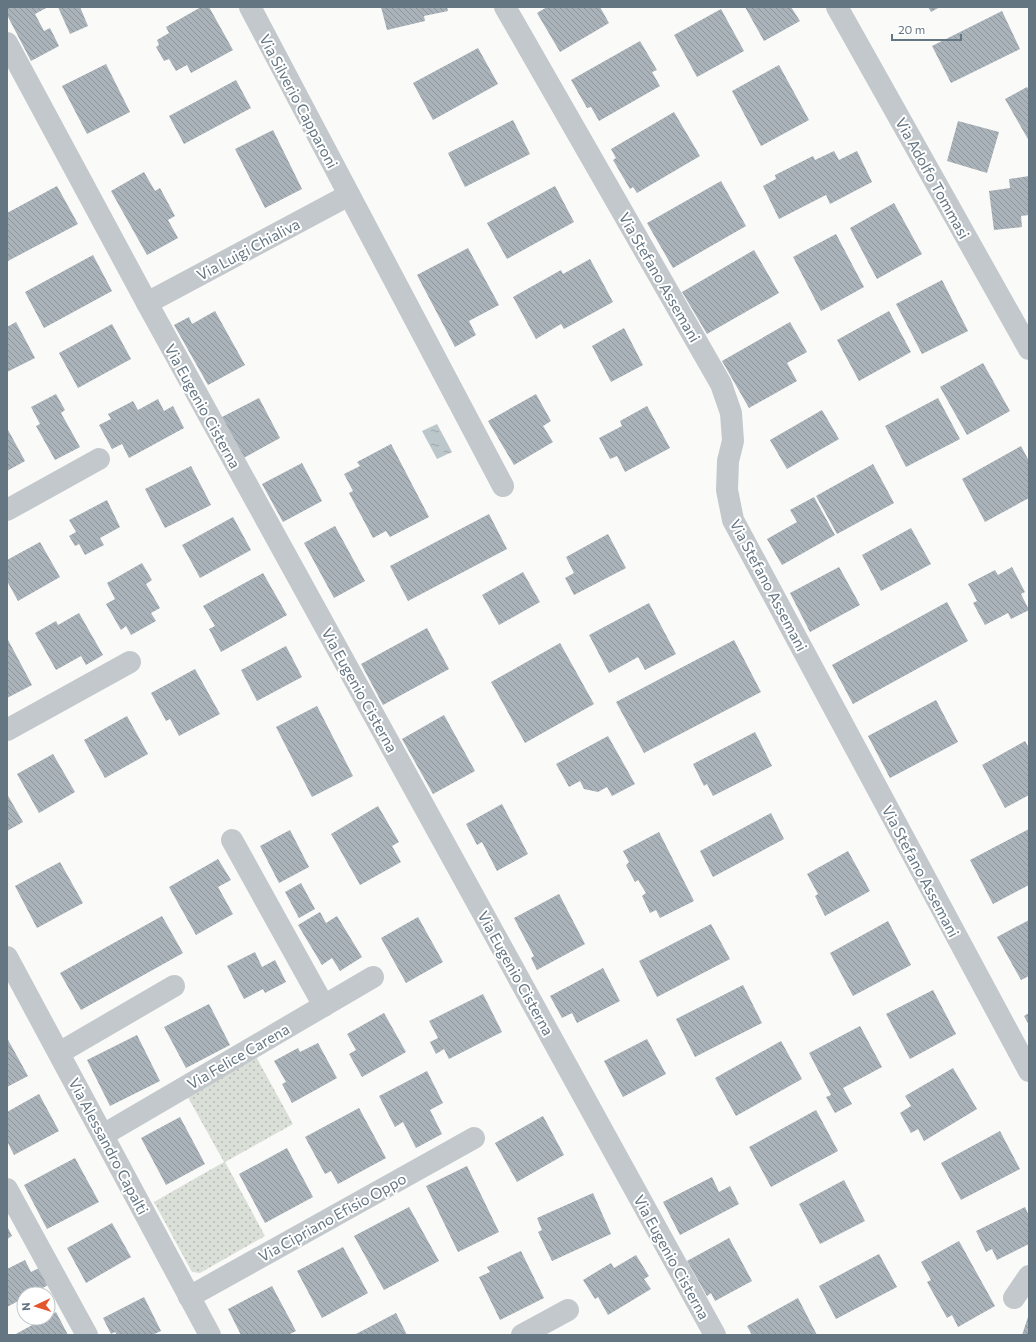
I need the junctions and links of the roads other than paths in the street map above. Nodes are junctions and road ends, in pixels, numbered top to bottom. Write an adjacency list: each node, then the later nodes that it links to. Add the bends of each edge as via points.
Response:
1 (250, 7): 5 (street, Via Silverio Capparoni)
2 (505, 7): 19 (street, Via Stefano Assemani, via 721,384 732,413 733,440 728,461 727,490 733,520)
3 (837, 7): 7 (street, Via Adolfo Tommasi)
4 (7, 42): 6 (street, Via Eugenio Cisterna)
5 (349, 195): 6 (street, Via Luigi Chialiva); 9 (street, Via Silverio Capparoni)
6 (147, 303): 30 (street, Via Eugenio Cisterna)
7 (1029, 349)
8 (99, 459): 10 (street)
9 (503, 486)
10 (7, 510)
11 (130, 662): 12 (street)
12 (7, 730)
13 (232, 840): 17 (street)
14 (7, 957): 18 (street, Via Alessandro Capalti)
15 (373, 977): 17 (street, Via Felice Carena)
16 (174, 986): 18 (street)
17 (324, 1006): 20 (street, Via Felice Carena)
18 (59, 1053): 20 (street, Via Alessandro Capalti)
19 (1029, 1071)
20 (103, 1135): 24 (street, Via Alessandro Capalti)
21 (474, 1138): 24 (street, Via Cipriano Efisio Oppo)
22 (7, 1189): 27 (street)
23 (1029, 1276): 25 (street)
24 (189, 1297): 28 (street, Via Alessandro Capalti)
25 (1014, 1298)
26 (568, 1310): 29 (street)
27 (87, 1335)
28 (210, 1335)
29 (522, 1335)
30 (715, 1335)

